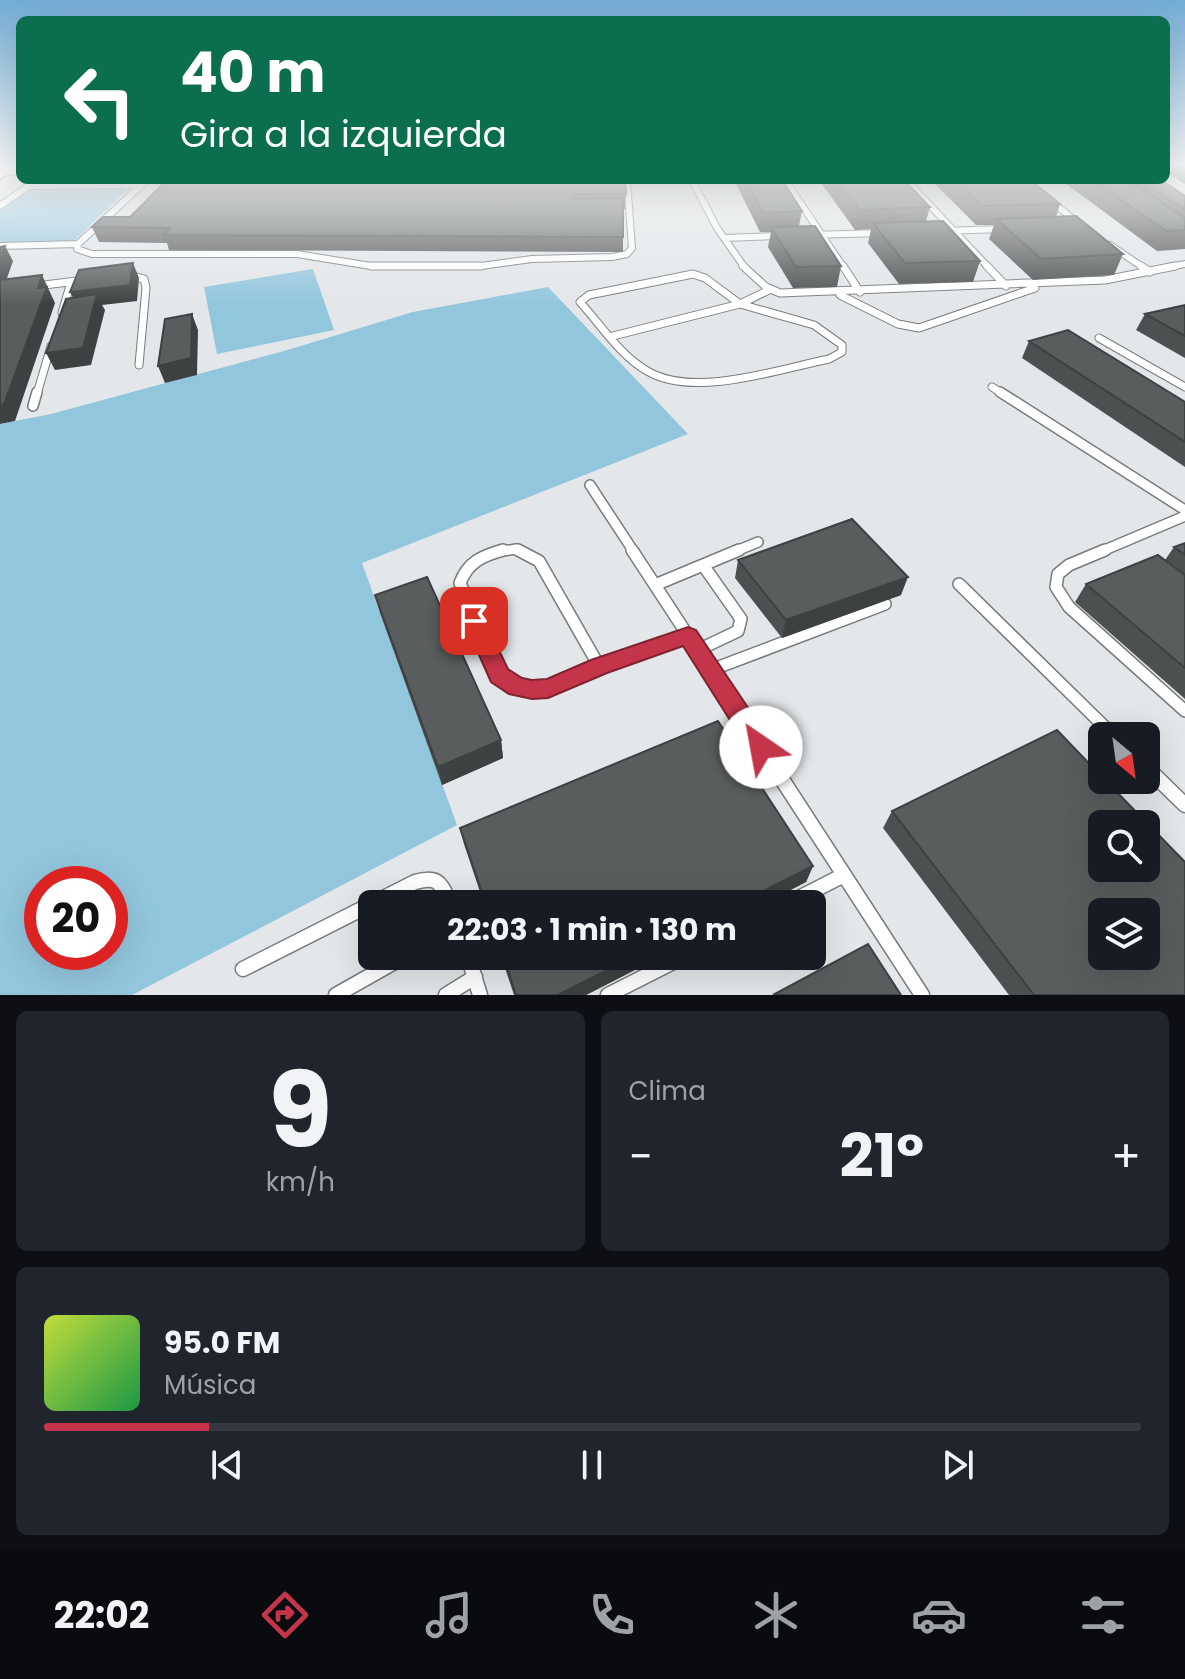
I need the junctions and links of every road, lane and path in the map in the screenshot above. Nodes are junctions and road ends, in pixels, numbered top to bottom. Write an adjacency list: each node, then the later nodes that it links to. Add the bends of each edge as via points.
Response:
1 (112, 212): 17 (lane)
2 (629, 212): 17 (lane, via 632,248 627,254 481,266 371,266 297,254 92,254 82,253)
3 (710, 212): 15 (lane)
4 (807, 212): 14 (lane)
5 (937, 212): 10 (lane)
6 (1065, 212): 7 (lane, via 1082,226)
7 (1068, 227)
8 (1012, 229): 10 (lane)
9 (926, 231): 10 (lane)
10 (955, 231): 25 (lane)
11 (896, 232): 14 (lane)
12 (794, 235): 15 (lane)
13 (808, 235): 14 (lane)
14 (822, 235): 28 (lane)
15 (724, 238): 27 (lane)
16 (1105, 241): 20 (lane)
17 (78, 244): 18 (lane)
18 (0, 246)
19 (1185, 264): 20 (lane)
20 (1150, 272): 24 (lane)
21 (122, 275): 35 (lane, via 144,279 146,288)
22 (97, 279): 23 (lane)
23 (71, 282): 26 (lane); 31 (lane)
24 (1049, 283): 25 (lane); 29 (lane, via 919,328 898,324)
25 (1006, 286): 28 (lane)
26 (28, 287)
27 (769, 290): 29 (lane); 30 (lane)
28 (860, 292): 29 (lane)
29 (837, 293)
30 (740, 304): 32 (lane); 32 (lane, via 693,274 589,295 580,302); 32 (lane, via 814,325 842,345 842,352 829,359 695,384 647,372)
31 (58, 323)
32 (613, 336)
33 (54, 337): 38 (lane)
34 (1099, 338): 37 (lane)
35 (139, 365)
36 (992, 387): 40 (lane)
37 (1185, 387)
38 (33, 406)
39 (590, 485): 45 (lane)
40 (1185, 510)
41 (1185, 516): 51 (lane, via 1069,565 1058,574 1056,587 1069,607)
42 (758, 542): 43 (lane)
43 (703, 565): 45 (lane); 48 (lane, via 741,619 738,631)
44 (959, 584): 52 (lane)
45 (655, 585): 47 (lane)
46 (885, 604): 50 (lane)
47 (688, 636): 48 (lane); 49 (lane)
48 (698, 650): 50 (lane)
49 (599, 666): 49 (lane, via 548,689 506,682 462,593 465,569 501,550 516,549 539,561)
50 (711, 670): 55 (lane)
51 (1185, 711)
52 (1100, 722)
53 (1160, 781): 54 (lane)
54 (1185, 805)
55 (844, 875): 58 (lane); 69 (lane)
56 (399, 890): 57 (lane, via 429,878)
57 (443, 890)
58 (815, 890)
59 (358, 911): 60 (lane)
60 (243, 969)
61 (380, 970): 65 (lane)
62 (473, 970): 64 (lane)
63 (657, 970): 68 (lane)
64 (475, 977): 66 (lane); 67 (lane)
65 (336, 995)
66 (446, 995)
67 (480, 995)
68 (608, 995)
69 (922, 995)

